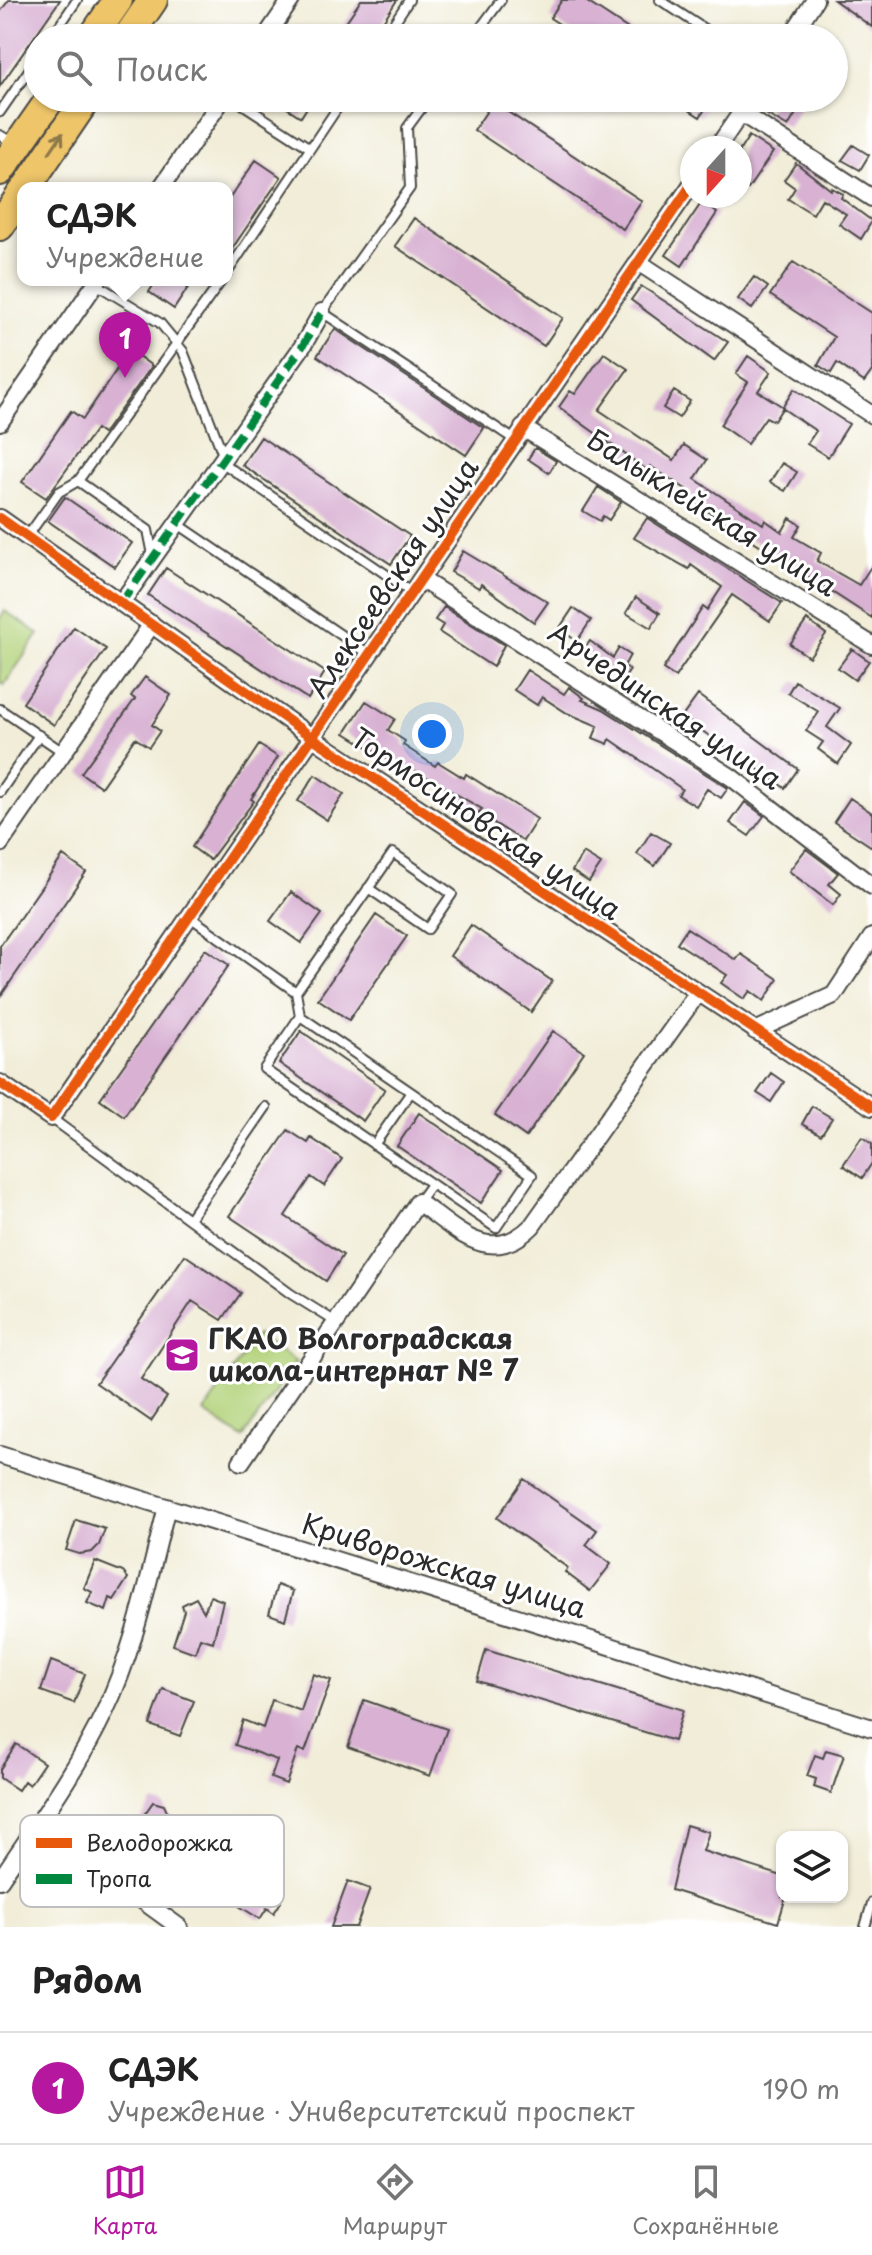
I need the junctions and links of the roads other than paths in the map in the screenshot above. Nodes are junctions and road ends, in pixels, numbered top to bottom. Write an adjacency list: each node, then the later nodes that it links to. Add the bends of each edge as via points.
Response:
1 (77, 0): 9 (lane)
2 (118, 0): 10 (highway)
3 (153, 0): 11 (highway)
4 (291, 0): 12 (street)
5 (409, 0): 13 (lane)
6 (501, 0): 14 (lane)
7 (660, 0): 15 (lane)
8 (815, 0): 16 (street)
9 (61, 24)
10 (102, 24)
11 (137, 24)
12 (275, 24)
13 (393, 24)
14 (483, 24)
15 (697, 24)
16 (799, 24)
17 (24, 77): 18 (lane)
18 (0, 112)
19 (37, 112): 27 (highway)
20 (77, 112): 30 (highway, one-way to 20)
21 (213, 112): 31 (street)
22 (255, 112): 28 (lane)
23 (334, 112): 28 (lane)
24 (419, 112): 41 (lane, via 407,128 410,188)
25 (741, 113): 26 (street); 32 (street)
26 (725, 136)
27 (9, 140): 29 (highway)
28 (310, 148): 37 (lane)
29 (0, 171)
30 (29, 182)
31 (165, 182)
32 (872, 198)
33 (17, 200): 35 (highway)
34 (680, 201): 36 (street, Алексеевская улица)
35 (0, 226)
36 (638, 262): 43 (street); 45 (street, Алексеевская улица)
37 (233, 264)
38 (93, 286): 44 (street)
39 (102, 286): 42 (lane, via 160,323)
40 (218, 286): 42 (lane)
41 (322, 312): 45 (lane); 46 (street)
42 (178, 346): 46 (lane); 47 (lane)
43 (872, 415)
44 (0, 422)
45 (519, 434): 52 (street, Алексеевская улица); 55 (street, Балыклейская улица)
46 (223, 460): 49 (street); 52 (lane)
47 (78, 481): 50 (lane, via 59,492); 51 (lane, via 148,530)
48 (0, 518): 50 (street, Тормосиновская улица)
49 (178, 524): 51 (street); 56 (lane)
50 (26, 538): 53 (street, Тормосиновская улица)
51 (154, 559): 53 (street)
52 (418, 586): 56 (street, Алексеевская улица); 64 (street, Арчединская улица, via 731,777)
53 (121, 603): 54 (street, Тормосиновская улица)
54 (152, 624): 60 (street, Тормосиновская улица); 61 (street)
55 (872, 645)
56 (369, 654): 60 (street, Алексеевская улица)
57 (3, 711): 58 (lane); 59 (lane)
58 (0, 722)
59 (39, 735): 61 (lane); 62 (lane)
60 (313, 738): 66 (street, Алексеевская улица); 69 (street, Тормосиновская улица)
61 (63, 752): 63 (street)
62 (0, 792)
63 (0, 844)
64 (872, 886)
65 (368, 888): 65 (lane, via 393,853 452,894 428,929); 68 (lane)
66 (190, 917): 68 (lane); 76 (street, Алексеевская улица)
67 (872, 937): 71 (street, via 834,995)
68 (296, 992): 70 (lane)
69 (697, 994): 71 (street, Тормосиновская улица); 79 (street, via 516,1242 477,1243)
70 (300, 1016): 73 (lane); 77 (lane, via 264,1069)
71 (755, 1031): 75 (street, Тормосиновская улица)
72 (0, 1083): 76 (street)
73 (411, 1092): 77 (lane); 78 (lane, via 532,1175 496,1228)
74 (266, 1107): 80 (lane)
75 (872, 1107)
76 (51, 1118): 80 (lane)
77 (374, 1145): 78 (lane)
78 (431, 1184): 79 (lane)
79 (418, 1202): 81 (street)
80 (189, 1219): 81 (lane)
81 (336, 1322): 83 (street)
82 (0, 1455): 84 (street, Криворожская улица)
83 (241, 1462)
84 (167, 1507): 85 (street, Криворожская улица); 86 (street, via 132,1638 105,1711)
85 (872, 1728)
86 (42, 1815)
87 (20, 1850): 88 (street)
88 (0, 1880)
89 (872, 1903): 92 (lane)
90 (151, 1907): 91 (street)
91 (179, 1927)
92 (865, 1927)

